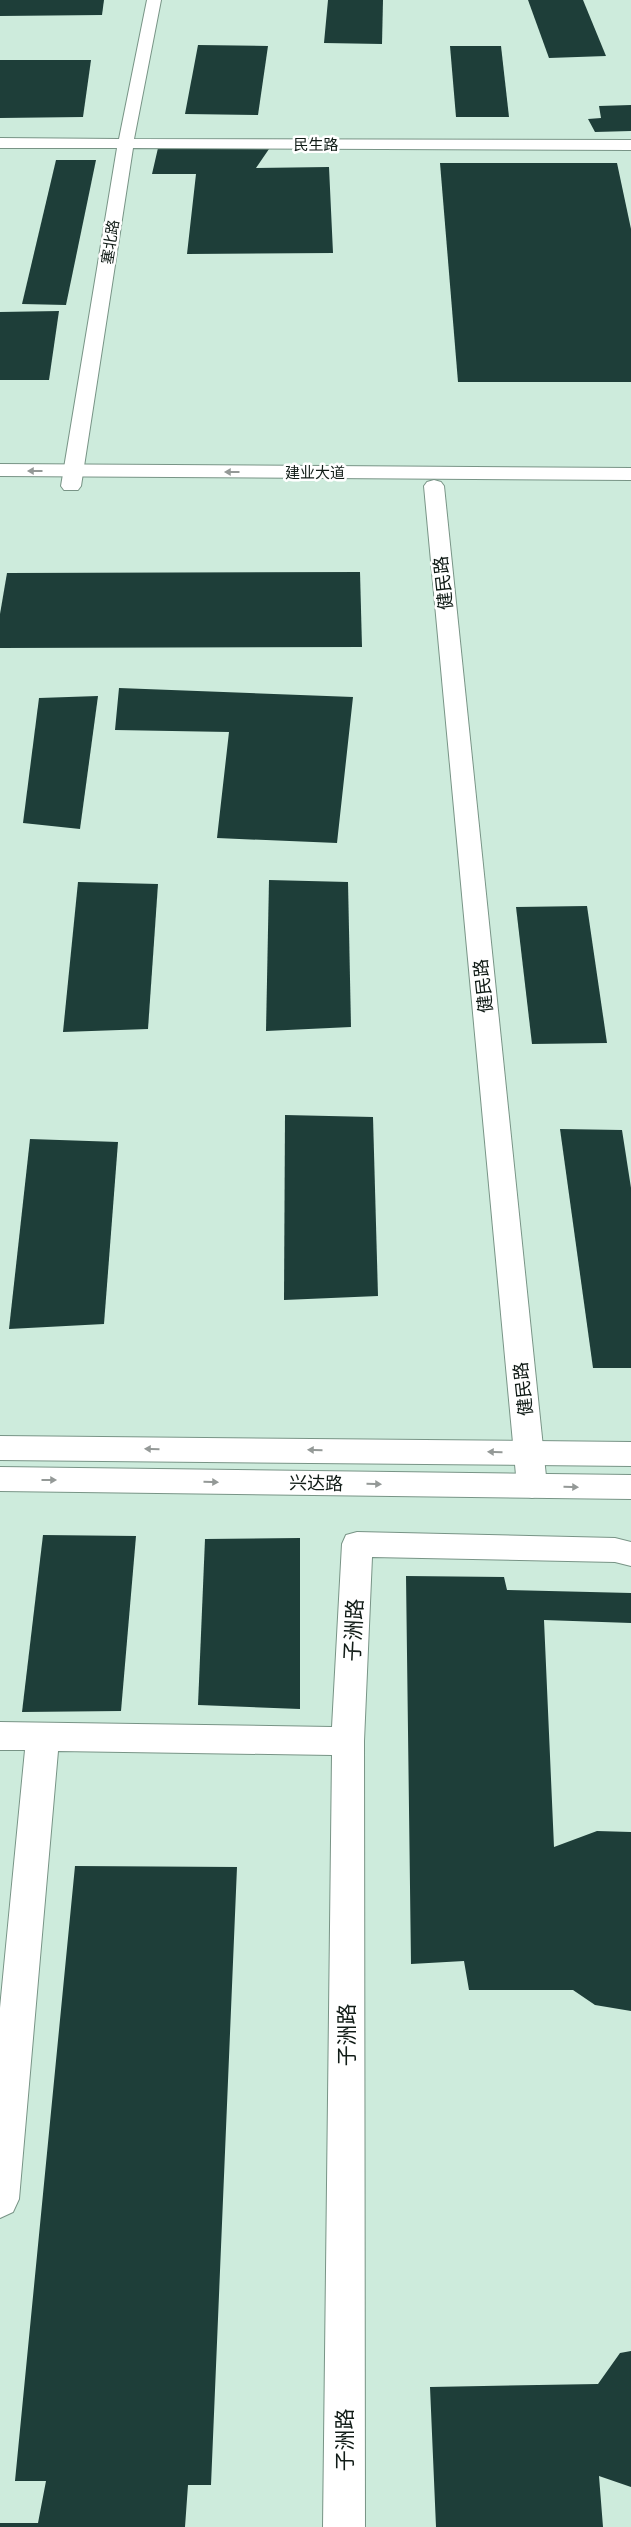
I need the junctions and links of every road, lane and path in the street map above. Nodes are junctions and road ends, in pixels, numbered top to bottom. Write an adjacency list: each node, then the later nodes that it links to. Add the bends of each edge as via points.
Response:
1 (154, 0): 3 (street, 塞北路)
2 (0, 143): 3 (street, 民生路)
3 (126, 143): 4 (street, 民生路); 7 (street, 塞北路)
4 (631, 145)
5 (0, 470): 7 (street, 建业大道, one-way to 5)
6 (631, 474): 7 (street, 建业大道, one-way to 7)
7 (73, 478): 8 (street, 建业大道); 9 (street, 建业大道)
8 (0, 485)
9 (434, 486): 10 (street, 建业大道); 12 (street, 健民路)
10 (631, 486)
11 (0, 1448): 12 (street, 兴达路, one-way to 11)
12 (530, 1453): 13 (street, 兴达路); 15 (street, 健民路)
13 (631, 1454)
14 (0, 1480): 15 (street, 兴达路, one-way to 15)
15 (532, 1486): 16 (street, 兴达路, one-way to 16)
16 (631, 1487)
17 (631, 1554): 20 (street, 子洲路, via 616,1550 357,1544)
18 (0, 1736): 19 (street)
19 (43, 1737): 20 (street); 21 (street)
20 (348, 1741): 22 (street, 子洲路)
21 (0, 2199)
22 (344, 2527)

